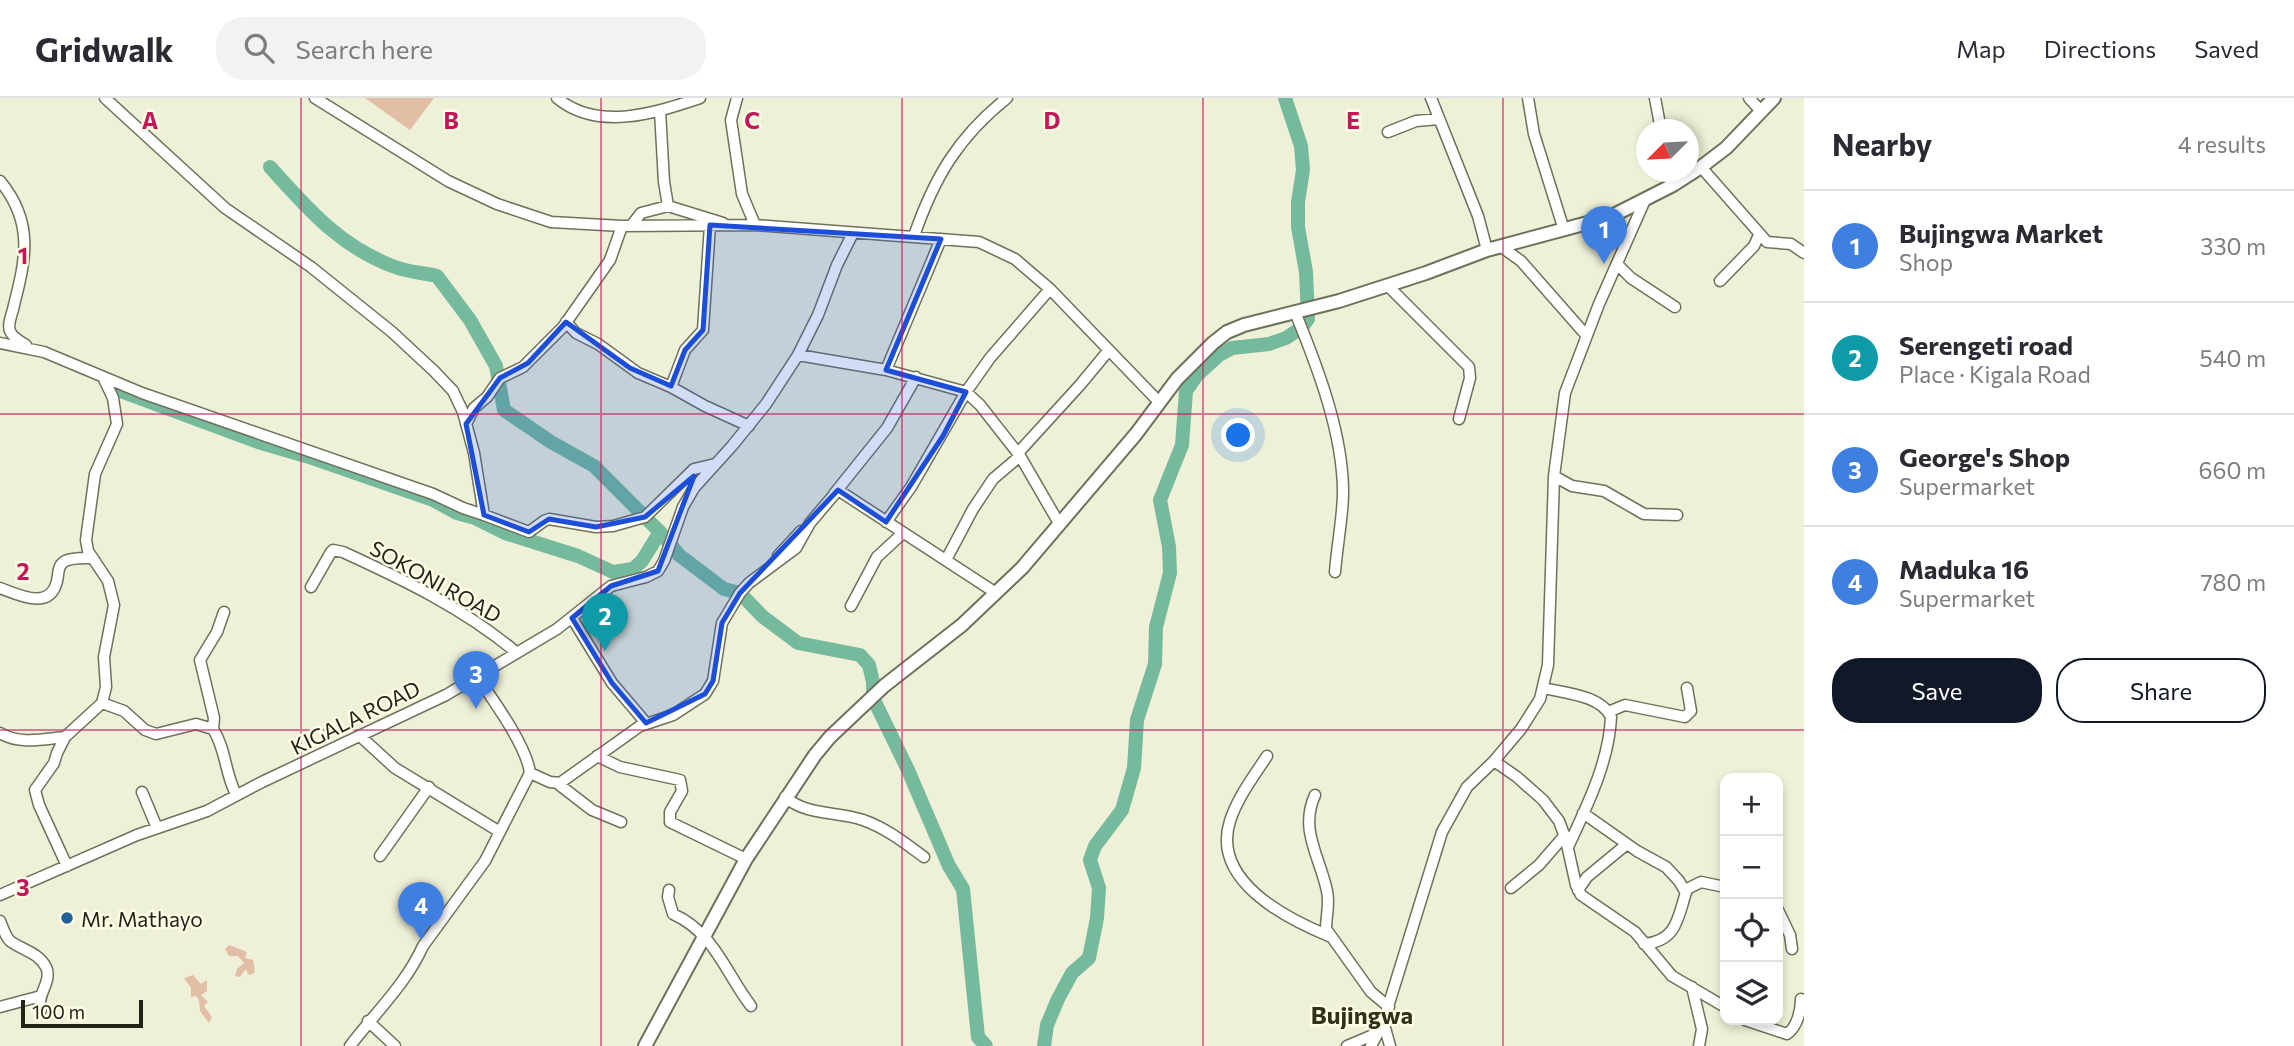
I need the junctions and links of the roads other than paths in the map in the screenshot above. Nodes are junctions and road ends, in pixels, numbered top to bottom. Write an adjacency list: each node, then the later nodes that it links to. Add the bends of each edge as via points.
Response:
1 (105, 98): 53 (street, via 225,208 294,254 392,332 453,391)
2 (316, 98): 26 (street, via 427,169 497,204 551,222)
3 (557, 98): 12 (street, via 587,115)
4 (700, 98): 12 (street)
5 (737, 98): 25 (street, via 731,120 742,194)
6 (1007, 98): 30 (street, via 945,163)
7 (1431, 98): 14 (street)
8 (1528, 98): 27 (street, via 1534,134)
9 (1654, 98): 15 (street)
10 (1749, 98): 13 (street)
11 (1774, 98): 13 (street)
12 (660, 111): 22 (street)
13 (1761, 111): 17 (street)
14 (1439, 118): 16 (street); 32 (street)
15 (1659, 119)
16 (1388, 132)
17 (1701, 167): 20 (street); 29 (street)
18 (0, 181): 43 (street, via 15,207 26,243 10,331)
19 (1672, 182): 20 (street)
20 (1673, 185): 21 (street)
21 (1645, 200): 27 (street, via 1610,217); 34 (street)
22 (668, 206): 24 (street); 26 (street, via 641,213)
23 (710, 225): 24 (street); 26 (street); 49 (street, via 705,321 700,335 685,350)
24 (727, 225): 25 (street)
25 (755, 225): 28 (street)
26 (626, 226): 40 (street, via 610,260)
27 (1564, 230): 32 (street)
28 (853, 233): 30 (street); 45 (street, KIGALA ROAD)
29 (1759, 235): 33 (street, via 1767,242 1791,244); 35 (street)
30 (914, 236): 31 (street)
31 (941, 239): 37 (street, via 979,242 998,250); 46 (street)
32 (1494, 248): 36 (street); 41 (street, via 1530,270)
33 (1804, 253)
34 (1616, 264): 38 (street); 41 (street)
35 (1720, 281)
36 (1388, 286): 39 (street); 52 (street, via 1469,368)
37 (1050, 289): 44 (street); 50 (street)
38 (1675, 307)
39 (1295, 312): 51 (street, via 1227,332 1197,356); 66 (street, via 1322,384 1338,450 1343,496)
40 (566, 322): 49 (street, via 630,368); 53 (street, via 528,363 500,378)
41 (1586, 335): 57 (street, via 1565,393)
42 (0, 343): 43 (street)
43 (29, 348): 47 (street)
44 (1109, 350): 51 (street); 55 (street)
45 (798, 355): 46 (street); 54 (street, KIGALA ROAD)
46 (886, 370): 48 (street)
47 (103, 377): 59 (street); 64 (street, via 113,398 117,424 95,474 86,540)
48 (916, 377): 50 (street); 58 (street, via 887,428)
49 (671, 387): 54 (street)
50 (966, 392): 55 (street); 61 (street)
51 (1159, 402): 62 (street)
52 (1459, 419)
53 (466, 424): 59 (street)
54 (748, 426): 56 (street, KIGALA ROAD)
55 (1019, 455): 62 (street); 65 (street, via 993,479)
56 (716, 464): 59 (street, via 694,469 645,517 613,526 549,519 529,532); 72 (street, KIGALA ROAD, via 683,507 658,571 611,586)
57 (1554, 476): 60 (street, via 1572,486 1604,491 1644,514); 75 (street)
58 (838, 490): 61 (street); 79 (street, via 740,593 722,623 711,687 688,707)
59 (484, 515)
60 (1677, 515)
61 (886, 522): 63 (street)
62 (1060, 525): 69 (street)
63 (903, 533): 65 (street); 70 (street, via 877,557)
64 (93, 558): 68 (street, via 62,562 57,584 48,596 36,600); 77 (street, via 108,581 114,605 104,657)
65 (946, 560): 69 (street)
66 (1335, 572)
67 (311, 587): 73 (street, SOKONI ROAD, via 331,552 343,552 446,603)
68 (0, 588)
69 (996, 593): 93 (street, via 830,737)
70 (851, 606)
71 (224, 612): 80 (street, via 200,660)
72 (572, 618): 73 (street, KIGALA ROAD); 79 (street, via 603,669)
73 (517, 653): 74 (street, KIGALA ROAD)
74 (478, 678): 82 (street, KIGALA ROAD); 87 (street, via 520,745)
75 (1544, 688): 78 (street, via 1581,697); 86 (street, via 1533,713)
76 (1687, 688): 78 (street, via 1691,711 1685,717 1625,705)
77 (102, 703): 80 (street, via 124,711 150,733 196,724); 83 (street)
78 (1608, 712): 94 (street, via 1605,755)
79 (646, 723): 84 (street)
80 (214, 729): 91 (street)
81 (0, 733): 83 (street, via 13,739)
82 (360, 736): 89 (street, via 395,768); 91 (street, KIGALA ROAD)
83 (65, 737): 104 (street, via 35,796)
84 (597, 756): 88 (street); 103 (street, via 620,767 680,780 682,791 670,812 670,822)
85 (1267, 756): 114 (street, via 1230,820 1229,858 1244,882 1281,914)
86 (1494, 761): 98 (street, via 1543,800); 123 (street, via 1467,786 1442,832)
87 (530, 773): 88 (street); 97 (street)
88 (557, 783): 95 (street, via 592,810)
89 (429, 787): 97 (street); 101 (street)
90 (142, 792): 96 (street)
91 (236, 794): 96 (street, KIGALA ROAD, via 207,811)
92 (1315, 795): 114 (street, via 1308,816 1327,889)
93 (785, 797): 102 (street, via 805,810 875,825); 103 (street)
94 (1583, 813): 99 (street); 100 (street)
95 (621, 822)
96 (157, 828): 104 (street, KIGALA ROAD)
97 (500, 832): 125 (street, via 401,984)
98 (1564, 835): 100 (street); 106 (street, via 1539,865)
99 (1627, 844): 108 (street); 109 (street, via 1666,867)
100 (1568, 847): 108 (street)
101 (380, 856)
102 (924, 857)
103 (746, 859): 113 (street)
104 (67, 866): 110 (street, KIGALA ROAD)
105 (1720, 886): 109 (street, via 1701,881)
106 (1511, 888)
107 (669, 890): 113 (street, via 673,914)
108 (1578, 890): 115 (street)
109 (1686, 893): 115 (street, via 1668,936)
110 (0, 895)
111 (1783, 920): 116 (street)
112 (0, 921): 118 (street, via 8,939 46,968)
113 (704, 936): 121 (street); 130 (street)
114 (1329, 936): 123 (street, via 1371,992)
115 (1644, 944): 117 (street, via 1672,976)
116 (1792, 949)
117 (1692, 987): 120 (street); 134 (street, via 1702,1029)
118 (41, 996): 122 (street); 124 (street)
119 (1801, 999): 126 (street, via 1795,1025 1787,1034)
120 (1720, 1004)
121 (751, 1006)
122 (0, 1007)
123 (1389, 1007): 127 (street)
124 (41, 1010)
125 (368, 1021): 128 (street); 129 (street)
126 (1760, 1025)
127 (1382, 1028): 131 (street); 132 (street); 133 (street)
128 (350, 1046)
129 (395, 1046)
130 (645, 1046)
131 (1347, 1046)
132 (1371, 1046)
133 (1390, 1046)
134 (1699, 1046)

